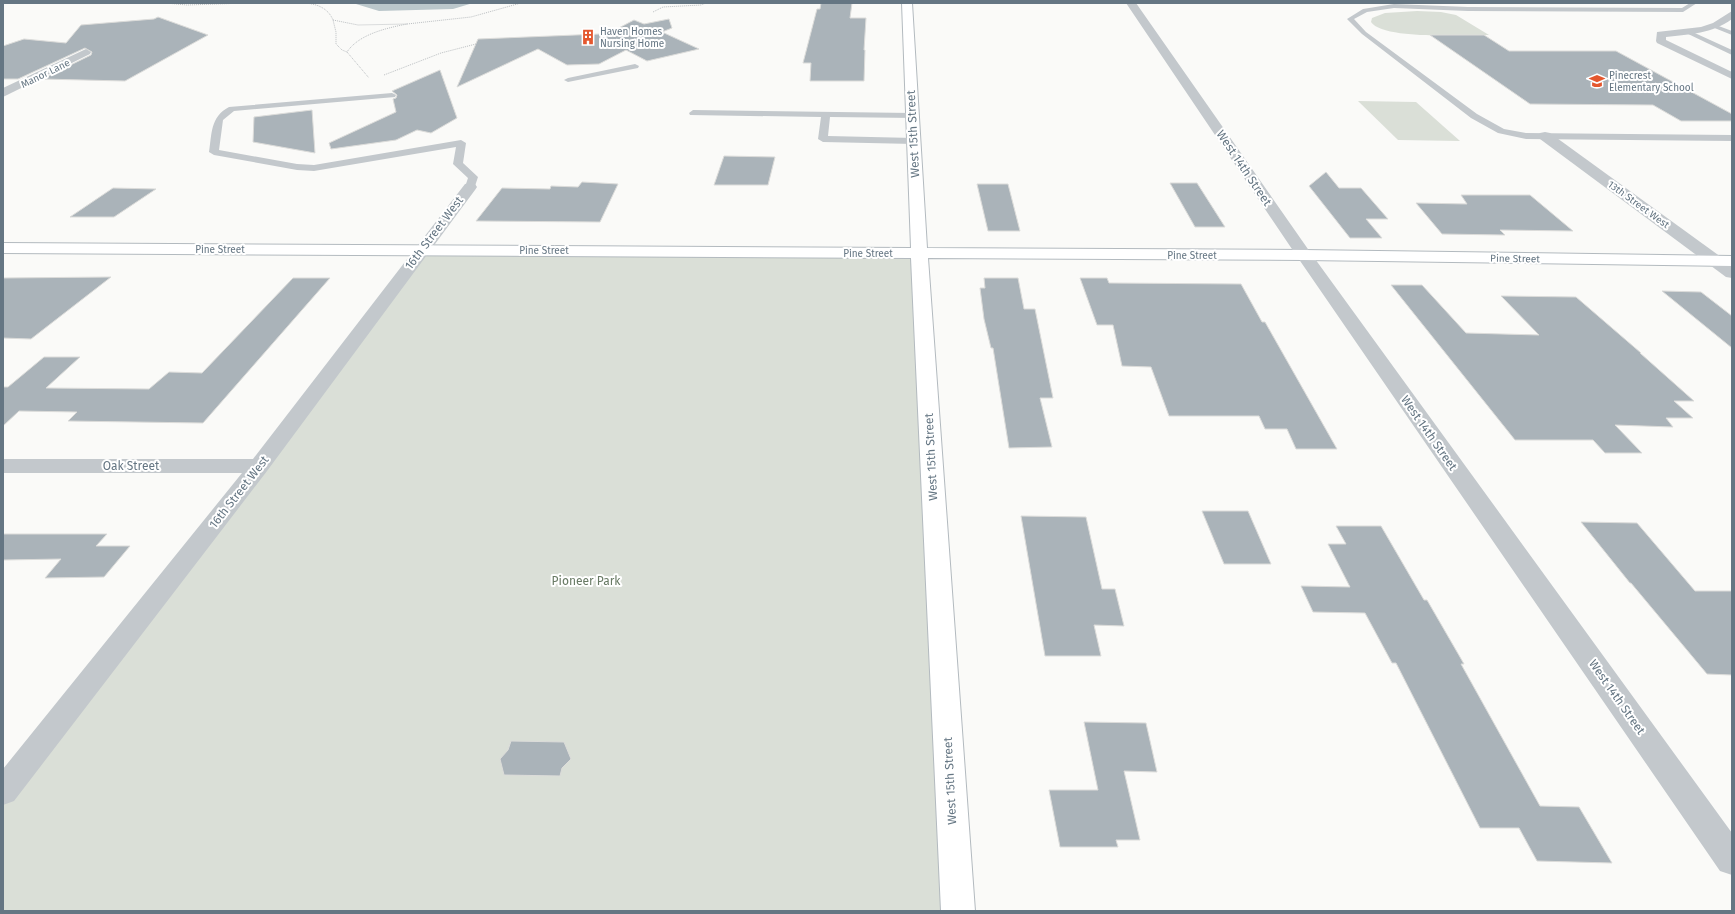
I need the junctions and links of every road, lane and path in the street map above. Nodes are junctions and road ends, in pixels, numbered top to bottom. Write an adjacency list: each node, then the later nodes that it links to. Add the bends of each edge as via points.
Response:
1 (166, 3): 2 (path)
2 (246, 3)
3 (305, 3): 11 (path, via 323,7 330,12)
4 (521, 3): 12 (path, via 471,17)
5 (706, 3): 9 (path, via 663,7)
6 (907, 3): 31 (street, West 15th Street)
7 (1131, 3): 39 (street, West 14th Street)
8 (1694, 3): 32 (lane, via 1682,10 1394,6 1365,10 1350,19 1364,33 1474,116 1501,131 1526,136)
9 (653, 12)
10 (1731, 16): 13 (street)
11 (333, 20): 12 (path, via 358,25); 18 (path, via 336,44)
12 (407, 24): 18 (path, via 358,41)
13 (1714, 26): 14 (street); 15 (lane)
14 (1686, 31): 19 (lane); 21 (street, via 1661,34 1661,42)
15 (1732, 33)
16 (476, 44): 22 (path, via 427,58)
17 (86, 52): 24 (street, Manor Lane)
18 (347, 52): 22 (path)
19 (1732, 53)
20 (635, 66): 23 (lane)
21 (1732, 76)
22 (371, 80): 26 (path)
23 (568, 80)
24 (3, 93)
25 (392, 95): 26 (lane)
26 (381, 96): 27 (lane)
27 (284, 103): 28 (lane); 35 (lane, via 232,109 226,112 219,119 214,152 314,168 461,143 458,164 474,177)
28 (284, 113)
29 (693, 113): 30 (lane)
30 (826, 115): 31 (lane); 34 (lane, via 823,139)
31 (912, 116): 34 (street, West 15th Street)
32 (1545, 136): 33 (lane); 40 (street, 13th Street West)
33 (1732, 138)
34 (914, 141): 38 (street, West 15th Street)
35 (470, 187): 37 (street, 16th Street West)
36 (3, 248): 37 (street, Pine Street)
37 (422, 249): 38 (street, Pine Street); 43 (street, 16th Street West)
38 (919, 253): 39 (street, Pine Street); 46 (street, West 15th Street)
39 (1304, 255): 40 (street, Pine Street); 45 (street, West 14th Street)
40 (1724, 261): 41 (street, 13th Street West)
41 (1732, 273)
42 (3, 466): 43 (street, Oak Street)
43 (259, 466): 44 (street, 16th Street West)
44 (3, 792)
45 (1732, 860)
46 (958, 911)

